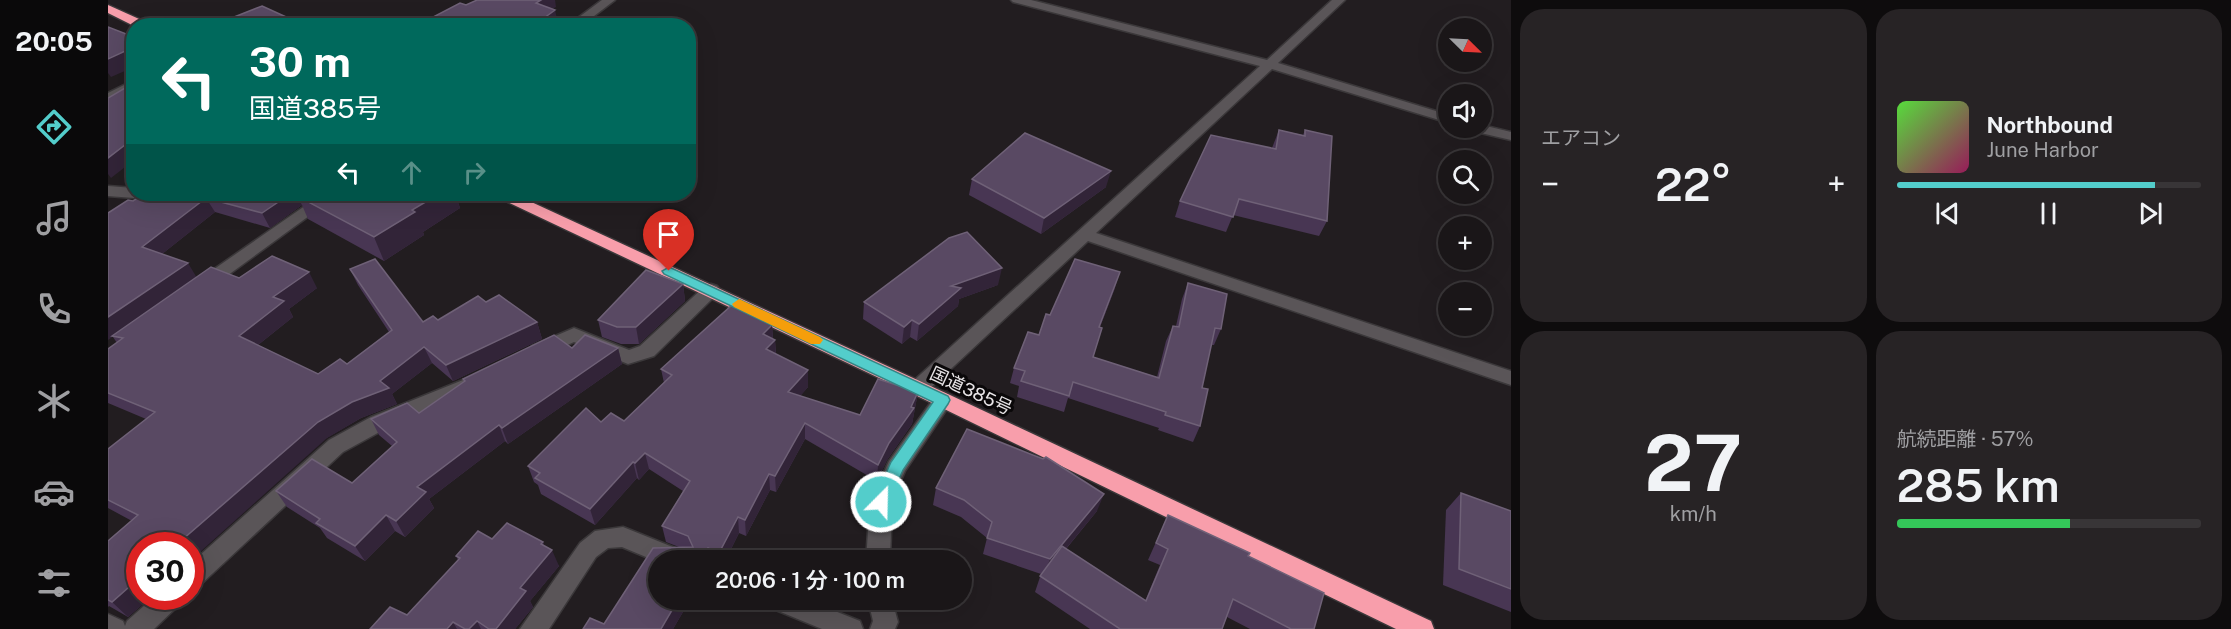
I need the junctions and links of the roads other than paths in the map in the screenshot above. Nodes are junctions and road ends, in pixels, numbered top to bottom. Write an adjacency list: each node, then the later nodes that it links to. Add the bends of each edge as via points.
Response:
1 (609, 0): 6 (street)
2 (1017, 0): 7 (street)
3 (1339, 0): 7 (street)
4 (108, 8): 5 (highway)
5 (128, 18)
6 (584, 18)
7 (1268, 64): 10 (street); 17 (street)
8 (126, 89): 9 (street)
9 (108, 99)
10 (1438, 116)
11 (1492, 131): 12 (street)
12 (1511, 135)
13 (108, 191): 14 (street)
14 (126, 192)
15 (318, 201): 19 (street)
16 (517, 201): 18 (highway, 国道385号)
17 (1083, 234): 22 (street); 23 (street)
18 (711, 290): 20 (street, via 647,351 628,357 574,335); 23 (highway, 国道385号)
19 (185, 297)
20 (520, 361)
21 (485, 378): 27 (street, via 378,423 336,446)
22 (1511, 378)
23 (917, 389): 24 (highway, 国道385号)
24 (943, 400): 26 (street, via 896,467 881,502); 37 (highway, 国道385号)
25 (655, 550): 34 (street, via 623,537 603,538 588,550)
26 (879, 550)
27 (204, 566)
28 (157, 610): 33 (street)
29 (804, 610): 35 (street)
30 (883, 610): 36 (street, via 886,622)
31 (108, 626): 32 (street)
32 (114, 629)
33 (136, 629)
34 (532, 629)
35 (851, 629)
36 (882, 629)
37 (1422, 629)

